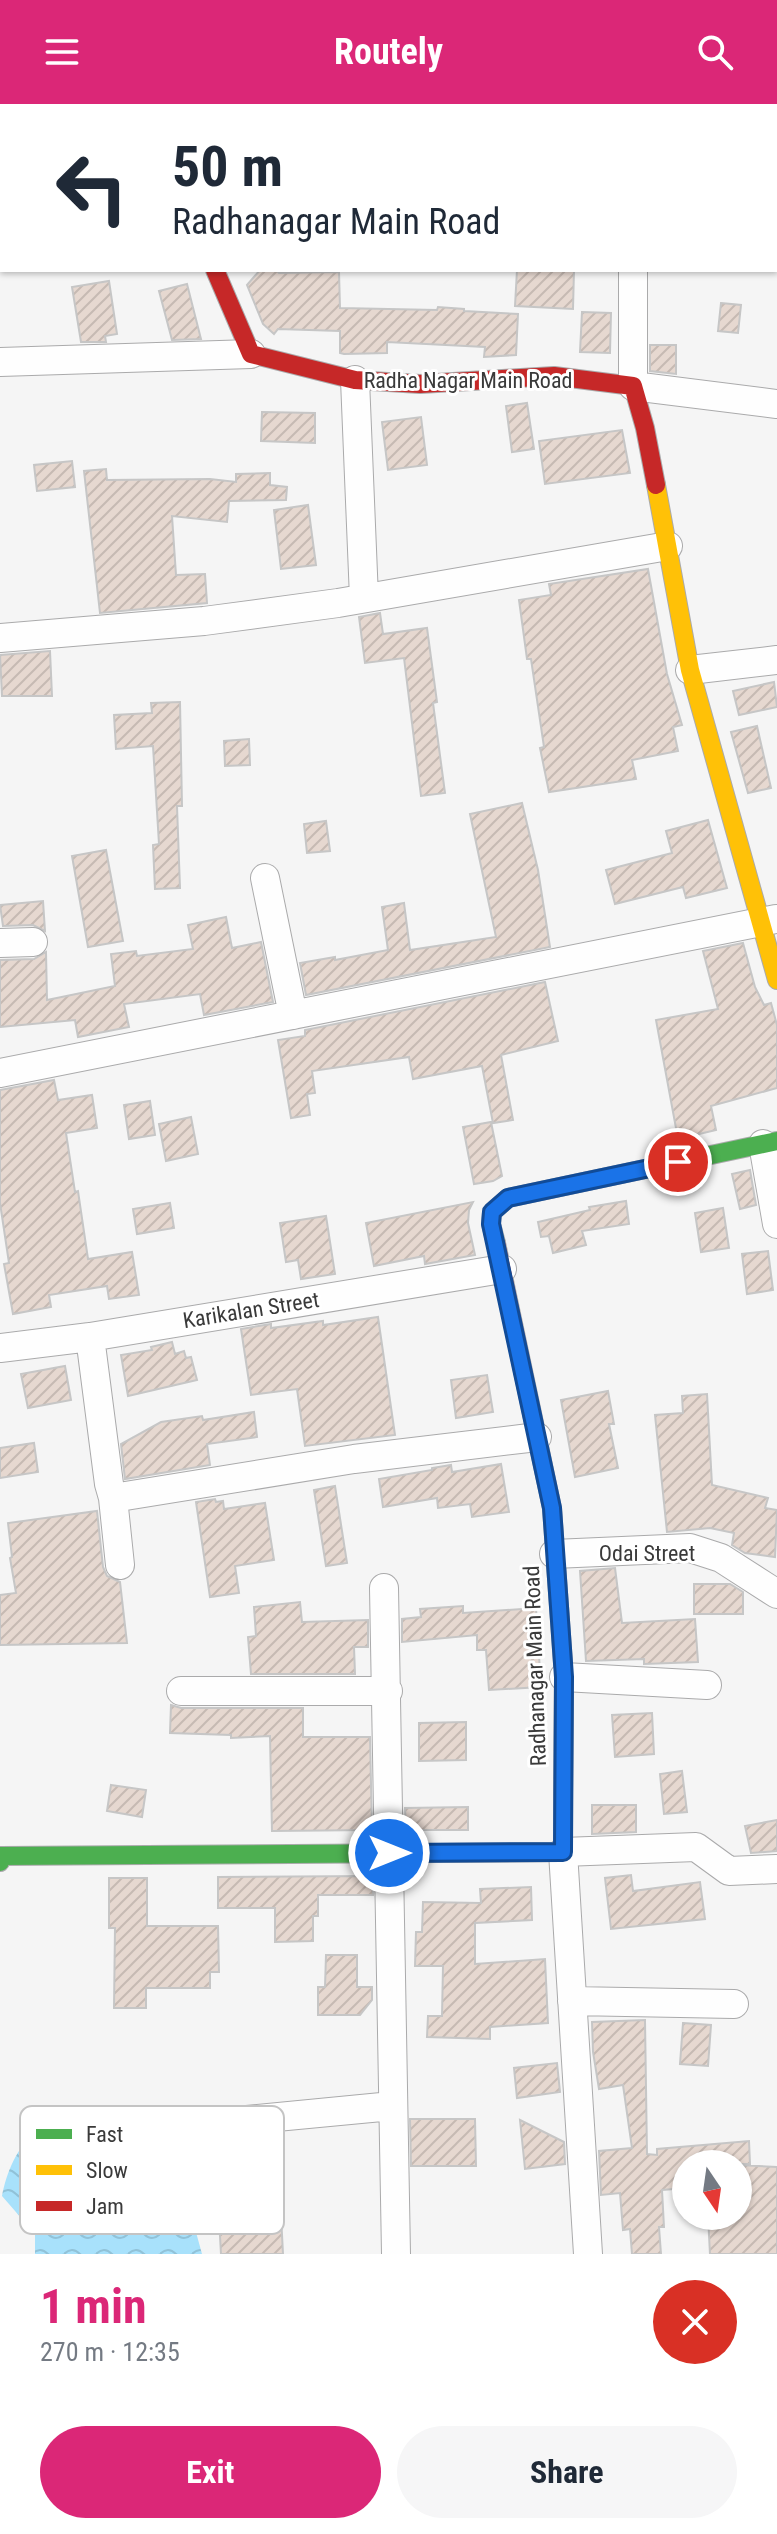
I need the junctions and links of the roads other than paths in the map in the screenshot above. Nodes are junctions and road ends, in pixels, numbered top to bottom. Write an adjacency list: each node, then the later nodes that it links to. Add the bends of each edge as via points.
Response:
1 (216, 272): 3 (street)
2 (633, 272): 6 (street)
3 (251, 354): 4 (street); 5 (street, Radha Nagar Main Road)
4 (0, 362)
5 (355, 380): 6 (street, Radha Nagar Main Road, via 420,384 554,376); 9 (street)
6 (633, 386): 7 (street); 8 (street)
7 (777, 404)
8 (668, 546): 9 (street); 12 (street)
9 (364, 598): 10 (street, via 204,621)
10 (0, 638)
11 (777, 660): 12 (street)
12 (690, 670): 14 (street)
13 (265, 878): 18 (street)
14 (770, 921): 17 (street); 18 (street)
15 (33, 942): 16 (street)
16 (0, 943)
17 (777, 980)
18 (293, 1015): 19 (street)
19 (0, 1073)
20 (770, 1142): 21 (street); 22 (street, Radhanagar Main Road, via 508,1198 492,1212)
21 (777, 1224)
22 (502, 1269): 23 (street, Karikalan Street); 25 (street, Radhanagar Main Road)
23 (90, 1337): 24 (street, Karikalan Street); 26 (street)
24 (0, 1348)
25 (537, 1437): 26 (street, via 354,1459); 27 (street, Radhanagar Main Road, via 552,1508)
26 (113, 1498): 28 (street)
27 (554, 1554): 30 (street, Odai Street, via 690,1548 721,1558); 31 (street, Radhanagar Main Road)
28 (120, 1565)
29 (384, 1588): 34 (street)
30 (777, 1594)
31 (564, 1677): 32 (street); 35 (street, Radhanagar Main Road)
32 (707, 1685)
33 (181, 1691): 34 (street)
34 (388, 1691): 36 (street)
35 (563, 1852): 36 (street); 39 (street, via 696,1847 729,1871); 40 (street)
36 (389, 1853): 37 (street); 42 (street)
37 (0, 1856): 38 (street)
38 (0, 1862)
39 (777, 1869)
40 (572, 2001): 41 (street); 45 (street)
41 (734, 2004)
42 (392, 2106): 43 (street); 44 (street)
43 (284, 2116)
44 (396, 2254)
45 (588, 2254)

